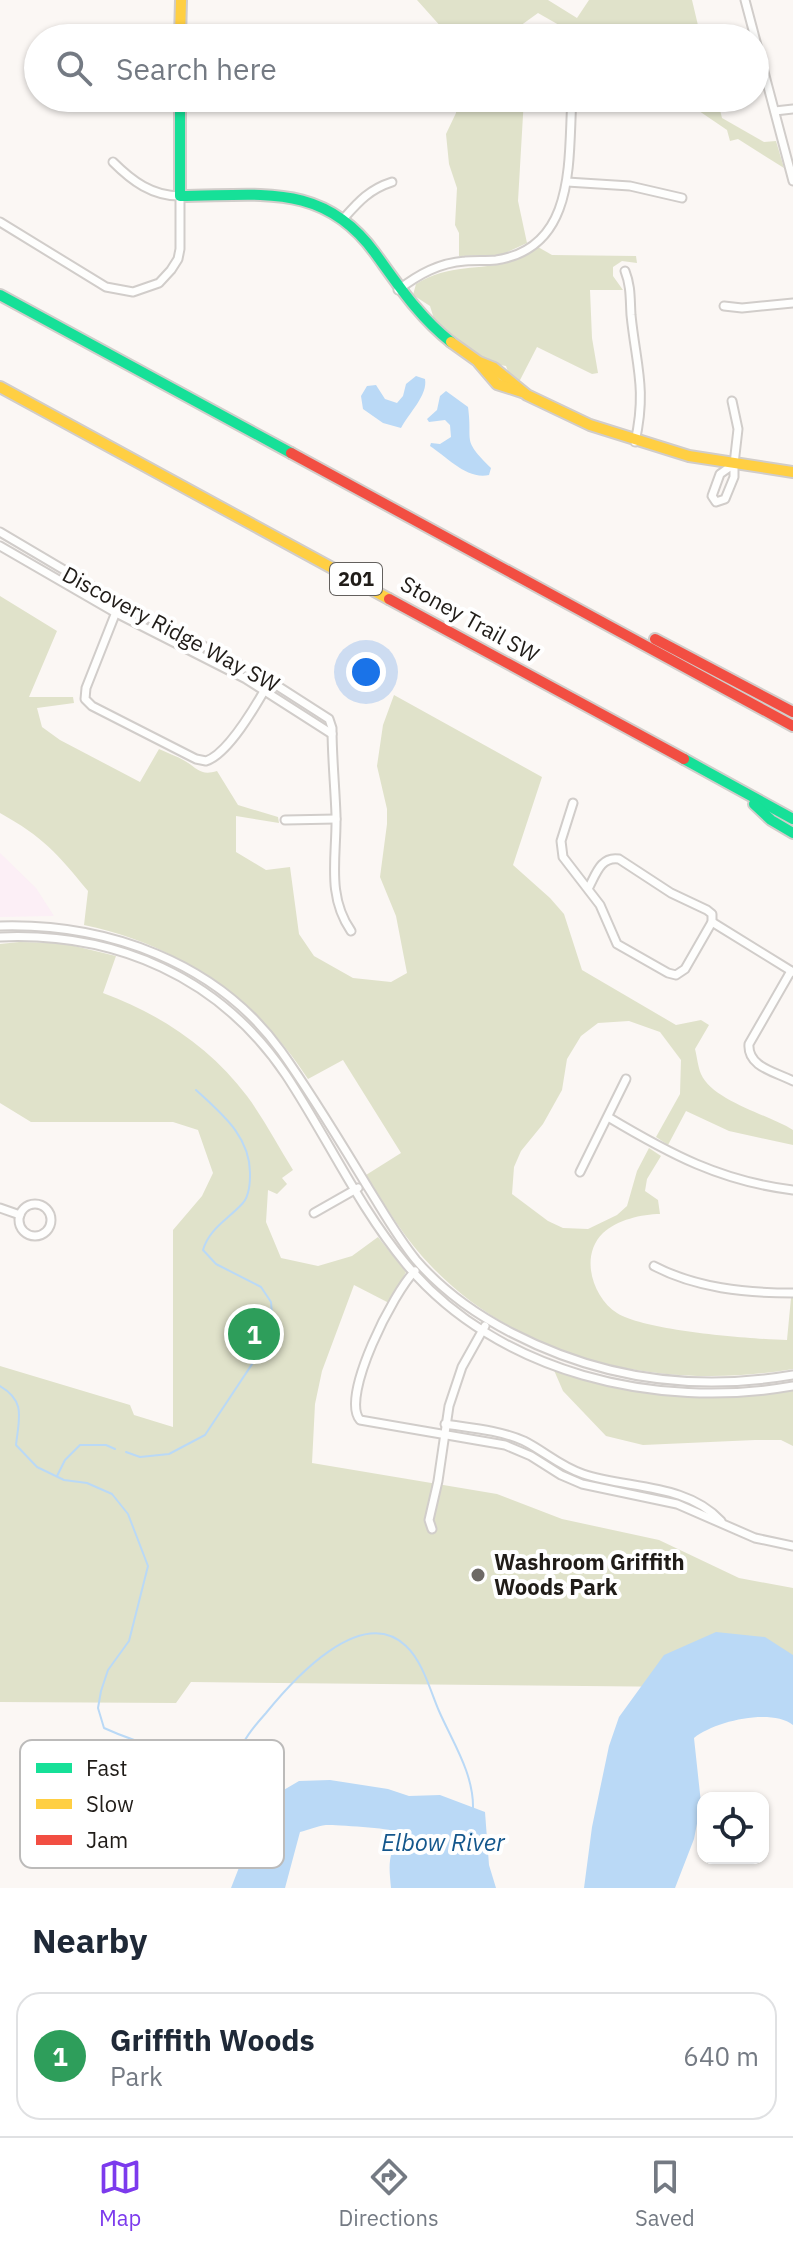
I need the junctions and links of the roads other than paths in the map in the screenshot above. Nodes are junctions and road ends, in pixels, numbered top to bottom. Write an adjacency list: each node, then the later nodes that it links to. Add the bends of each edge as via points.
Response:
1 (181, 0): 3 (main road)
2 (745, 0): 4 (street)
3 (180, 24)
4 (751, 24)
5 (769, 89): 7 (street)
6 (793, 109): 7 (street)
7 (775, 111): 11 (street)
8 (180, 112): 14 (main road)
9 (571, 112): 13 (street)
10 (113, 162): 14 (street, via 151,191)
11 (793, 181)
12 (392, 182): 16 (street, via 362,196)
13 (567, 182): 15 (street, via 630,186); 19 (street, via 558,215 529,247 497,260 434,267)
14 (180, 196): 16 (main road, via 298,199); 17 (street, via 180,249 159,283 140,291 119,291 95,281)
15 (682, 198)
16 (344, 218): 19 (main road)
17 (0, 222)
18 (625, 271): 25 (street, via 642,382)
19 (398, 290): 25 (main road, via 495,383)
20 (0, 295): 29 (main road)
21 (793, 303): 22 (street)
22 (724, 306)
23 (0, 387): 42 (main road, Stoney Trail SW / 201)
24 (732, 401): 26 (street, via 738,429)
25 (635, 443): 26 (main road)
26 (734, 464): 26 (street, via 720,474 712,496 716,502 725,499); 27 (main road)
27 (792, 473)
28 (0, 532): 31 (street, Discovery Ridge Way SW)
29 (461, 544): 39 (main road, via 524,570); 40 (main road)
30 (0, 546): 32 (street, Discovery Ridge Way SW)
31 (50, 563): 32 (street); 33 (street, Discovery Ridge Way SW)
32 (44, 573): 34 (street, Discovery Ridge Way SW)
33 (120, 603): 34 (street); 35 (street, Discovery Ridge Way SW)
34 (116, 613): 36 (street, Discovery Ridge Way SW); 38 (street, via 85,694 92,706 112,717 196,759 209,760 239,729)
35 (196, 642): 36 (street); 37 (street, Discovery Ridge Way SW)
36 (191, 652): 38 (street, Discovery Ridge Way SW)
37 (270, 681): 38 (street); 41 (street, Discovery Ridge Way SW, via 325,716)
38 (265, 690): 41 (street, Discovery Ridge Way SW)
39 (793, 712)
40 (793, 726)
41 (332, 734): 44 (street)
42 (736, 788): 45 (main road, Stoney Trail SW / 201); 47 (main road)
43 (573, 803): 48 (street, via 561,852)
44 (336, 819): 46 (street); 52 (street, via 334,885)
45 (793, 819)
46 (285, 820)
47 (793, 833)
48 (589, 887): 49 (street, via 604,861 619,859 707,910); 49 (street, via 617,944 671,974 685,969)
49 (712, 922): 55 (street)
50 (0, 926): 51 (street)
51 (61, 927): 54 (street); 56 (street, via 131,943)
52 (351, 931)
53 (0, 937): 54 (street)
54 (60, 938): 57 (street, via 115,948)
55 (792, 971): 61 (street, via 749,1051 757,1064)
56 (201, 977): 57 (street); 58 (street)
57 (196, 986): 59 (street)
58 (268, 1035): 59 (street); 62 (street)
59 (260, 1042): 63 (street)
60 (626, 1079): 64 (street)
61 (793, 1081)
62 (315, 1103): 63 (street); 66 (street)
63 (306, 1109): 67 (street)
64 (608, 1117): 65 (street); 68 (street, via 711,1172)
65 (580, 1172)
66 (365, 1183): 67 (street); 72 (street)
67 (356, 1189): 70 (street); 74 (street)
68 (793, 1190)
69 (0, 1208): 71 (street)
70 (314, 1213)
71 (20, 1215): 71 (street, via 22,1230 30,1236 45,1233 50,1224 50,1215 40,1205 30,1205)
72 (421, 1265): 74 (street); 76 (street)
73 (654, 1266): 75 (street, via 690,1282)
74 (414, 1272): 77 (street); 81 (street, via 380,1326 354,1411 366,1423)
75 (793, 1293)
76 (489, 1321): 77 (street); 78 (street, via 552,1352 633,1377 704,1384)
77 (483, 1329): 79 (street, via 544,1361 624,1385 712,1394); 80 (street, via 462,1367)
78 (793, 1375)
79 (793, 1386)
80 (445, 1424): 81 (street); 82 (street, via 517,1439 586,1475 690,1499)
81 (443, 1435): 82 (street, via 505,1445 582,1484 677,1504); 83 (street, via 429,1520)
82 (722, 1522): 84 (street, via 755,1538)
83 (432, 1529)
84 (793, 1546)

